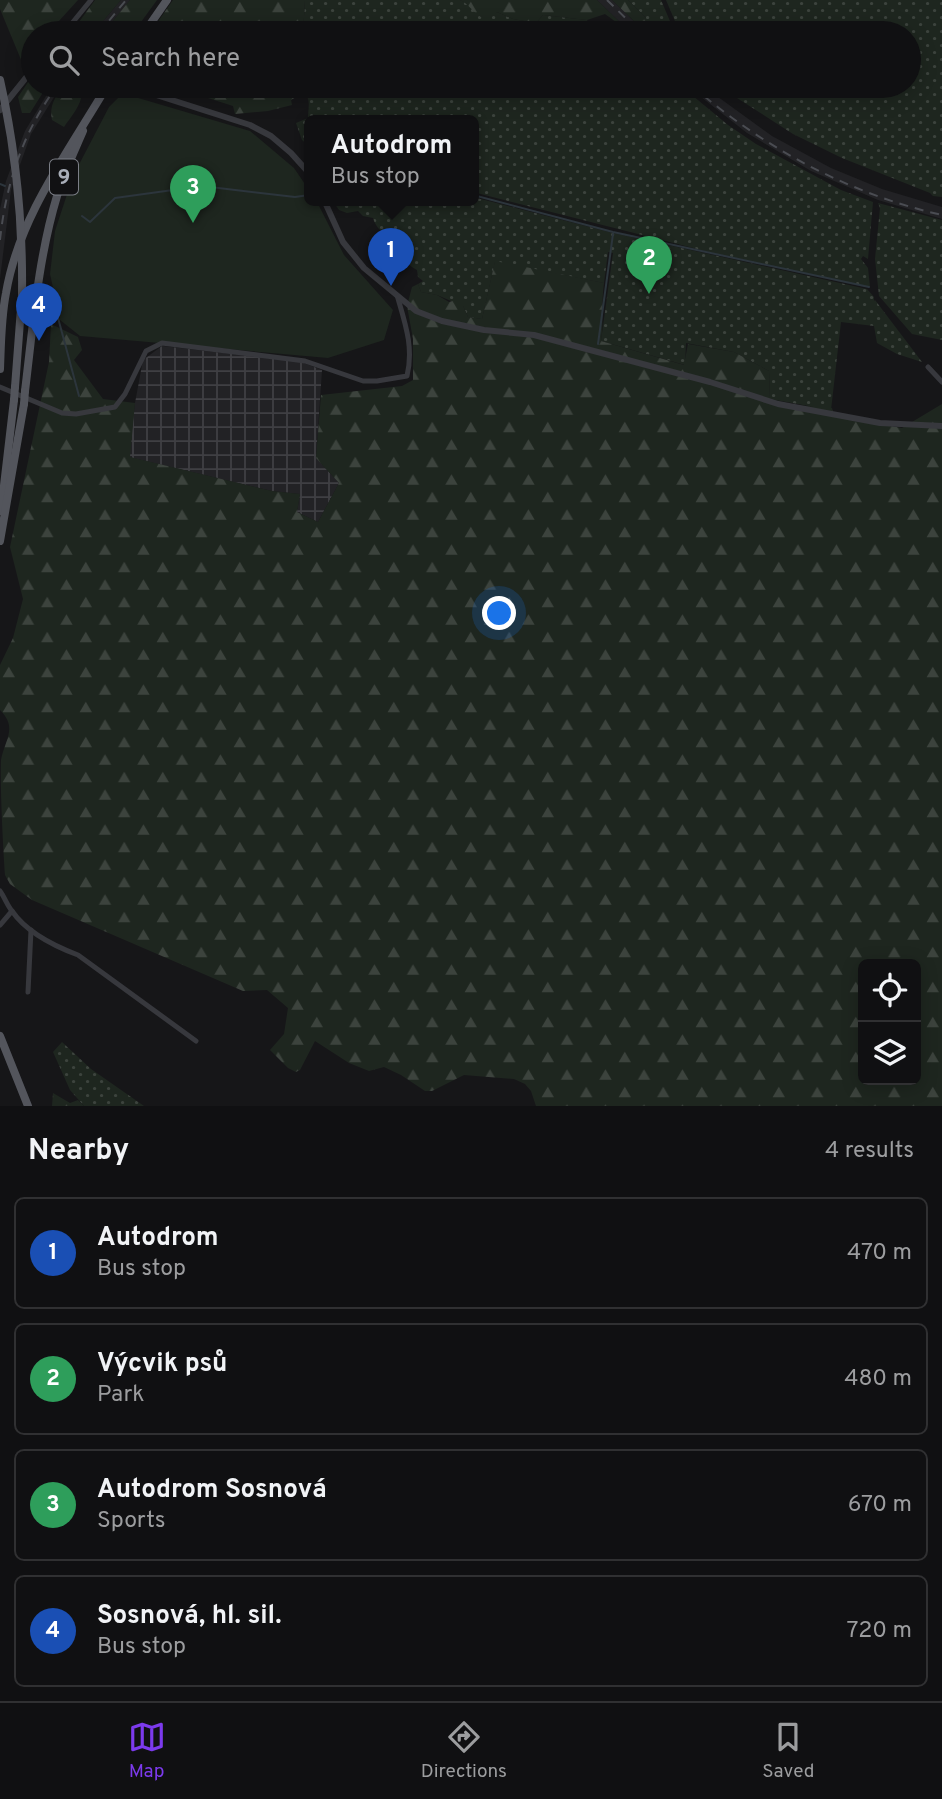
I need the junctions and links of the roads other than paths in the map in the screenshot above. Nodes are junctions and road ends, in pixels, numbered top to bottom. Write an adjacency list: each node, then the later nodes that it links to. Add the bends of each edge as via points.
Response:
1 (91, 0): 3 (street)
2 (167, 0): 4 (main road)
3 (74, 21)
4 (152, 21)
5 (0, 80): 20 (main road, 9, bridge, via 16,173 21,237)
6 (21, 84): 7 (street)
7 (13, 94): 8 (street); 11 (street)
8 (0, 97)
9 (100, 98): 12 (main road, 9)
10 (166, 98): 13 (street, via 250,125 271,136)
11 (0, 110)
12 (92, 113): 17 (main road, 9, via 73,140 19,246 6,293); 24 (main road, 9, bridge, via 62,181 50,222)
13 (304, 167)
14 (327, 206): 15 (street, via 343,242 363,268)
15 (396, 295): 19 (street, via 410,341 407,376 363,380 305,361 162,343 146,351 115,407 62,413); 21 (street, via 416,311 442,321 534,335 778,404 880,423)
16 (928, 367): 18 (street)
17 (0, 369)
18 (942, 382)
19 (0, 387)
20 (14, 400): 22 (main road, 9); 23 (main road, 9)
21 (942, 426)
22 (0, 480)
23 (0, 518)
24 (0, 541)
25 (0, 891): 26 (street)
26 (12, 911): 27 (street); 28 (street)
27 (0, 925)
28 (31, 930): 29 (street); 31 (street, via 78,955)
29 (28, 992)
30 (0, 1035): 32 (main road)
31 (196, 1041)
32 (28, 1106)

